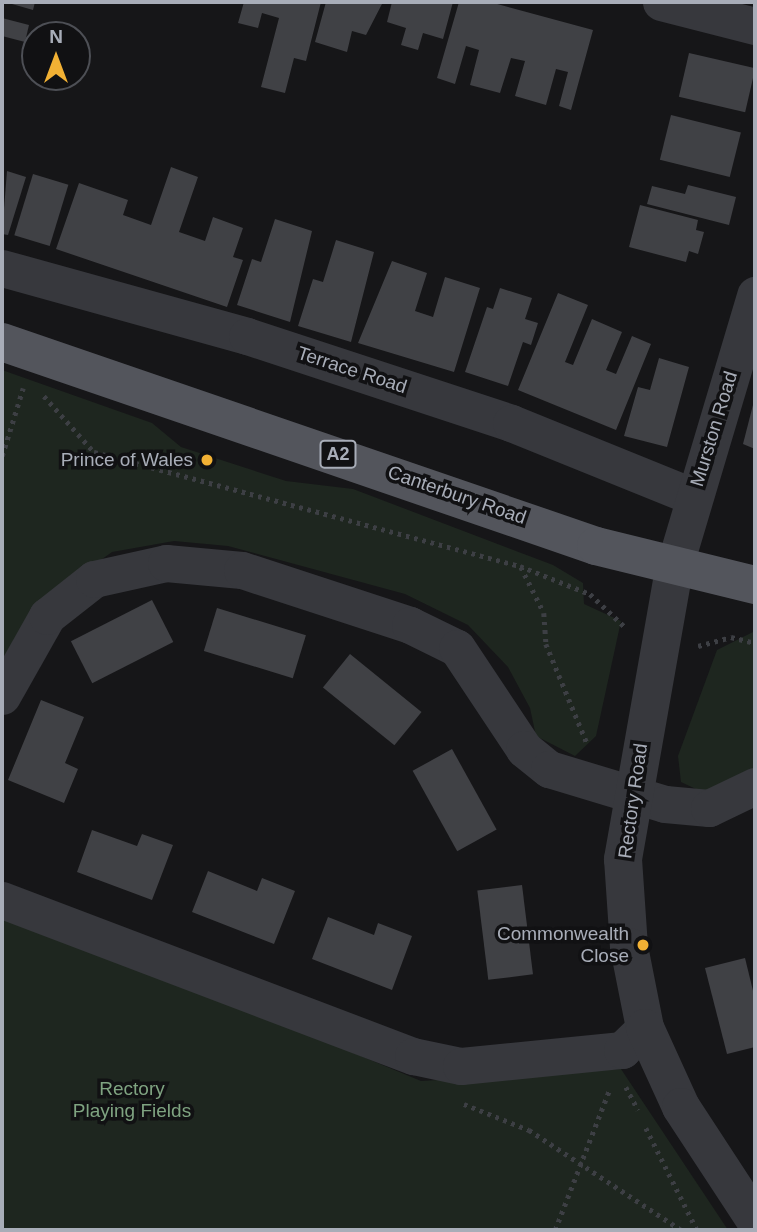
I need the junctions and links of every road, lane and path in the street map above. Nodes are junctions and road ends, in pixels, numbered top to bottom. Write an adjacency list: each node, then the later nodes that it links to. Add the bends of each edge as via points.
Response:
1 (661, 2): 2 (street)
2 (755, 26)
3 (2, 268): 9 (street, Terrace Road, via 247,336 511,422)
4 (755, 295): 9 (street, Murston Road)
5 (2, 342): 10 (main road, Canterbury Road / A2, via 596,546)
6 (32, 385): 8 (path, via 25,381)
7 (39, 388): 11 (path, via 94,452)
8 (2, 456)
9 (694, 497): 10 (street, Murston Road)
10 (675, 564): 12 (main road, Canterbury Road / A2); 17 (street, Rectory Road)
11 (520, 566): 13 (path); 15 (path, via 584,726)
12 (755, 585)
13 (590, 594)
14 (2, 696): 15 (street, via 47,616 94,579 166,563 242,570 410,625 457,648 524,749 549,769)
15 (588, 777): 17 (street)
16 (755, 786): 17 (street, via 709,808 665,804)
17 (633, 790): 19 (street, Rectory Road, via 623,859 629,947)
18 (2, 900): 19 (street, via 413,1056 461,1066)
19 (628, 1049): 20 (street, Rectory Road, via 681,1107); 21 (path); 22 (path)
20 (755, 1220)
21 (555, 1230)
22 (697, 1230)

